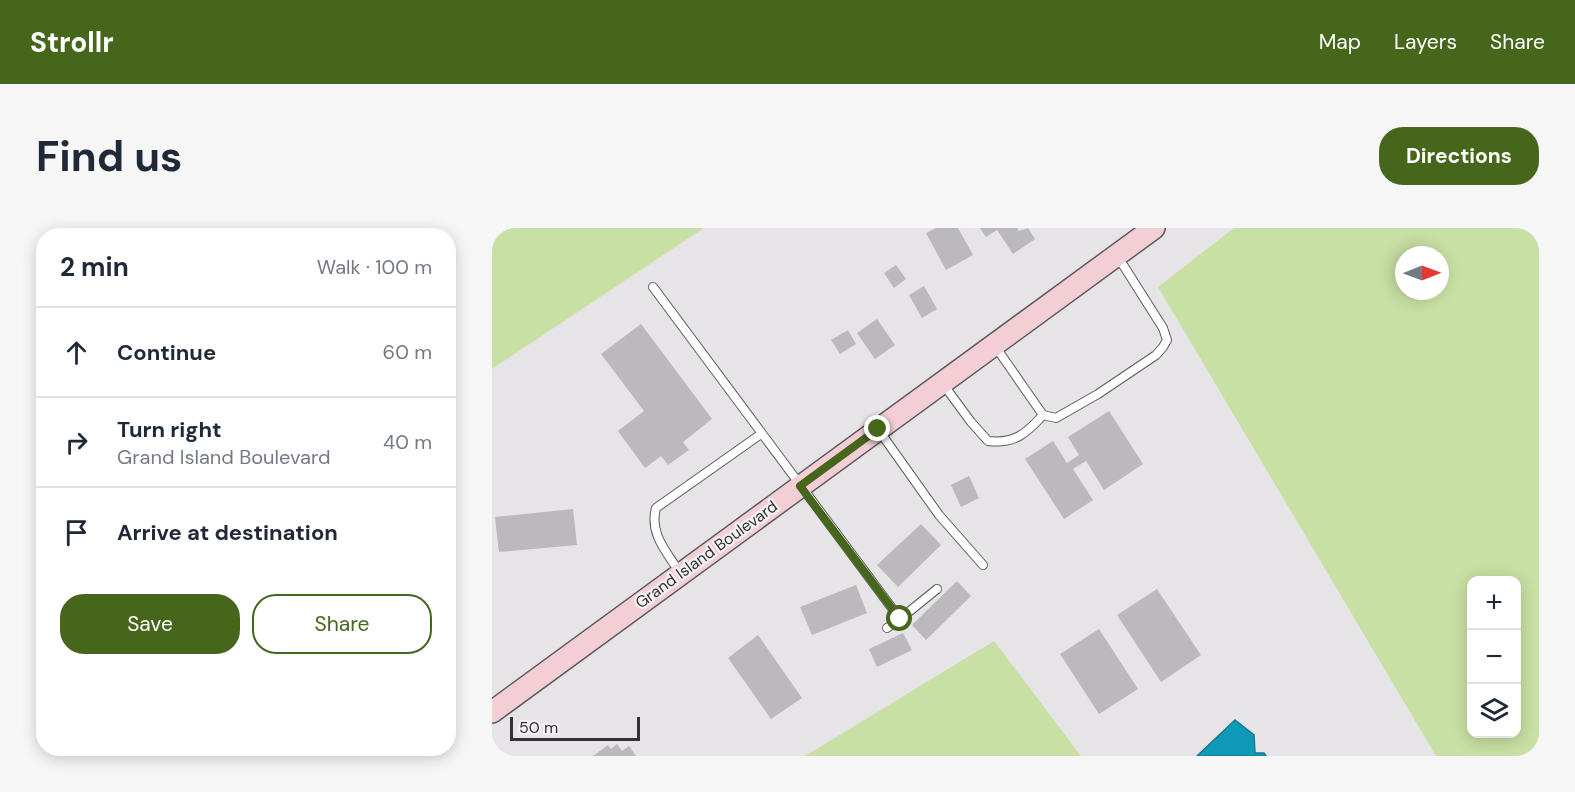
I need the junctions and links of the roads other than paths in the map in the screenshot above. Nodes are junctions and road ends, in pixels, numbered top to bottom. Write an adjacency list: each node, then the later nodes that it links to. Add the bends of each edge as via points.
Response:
1 (1154, 228): 2 (main road, Grand Island Boulevard)
2 (1117, 255): 4 (main road, Grand Island Boulevard); 6 (lane, via 1167,340 1156,355 1098,394 1056,418)
3 (653, 287): 8 (lane)
4 (994, 345): 5 (main road, Grand Island Boulevard); 6 (lane)
5 (942, 382): 6 (lane, via 988,441 1005,443); 7 (main road, Grand Island Boulevard)
6 (1043, 416)
7 (878, 429): 9 (main road, Grand Island Boulevard); 10 (lane, via 939,515)
8 (761, 434): 9 (lane); 11 (lane, via 656,508 653,520 657,536)
9 (800, 486): 11 (main road, Grand Island Boulevard); 13 (lane)
10 (983, 566)
11 (680, 573): 15 (main road, Grand Island Boulevard)
12 (937, 589): 13 (lane)
13 (900, 619): 14 (lane)
14 (887, 628)
15 (492, 712)

